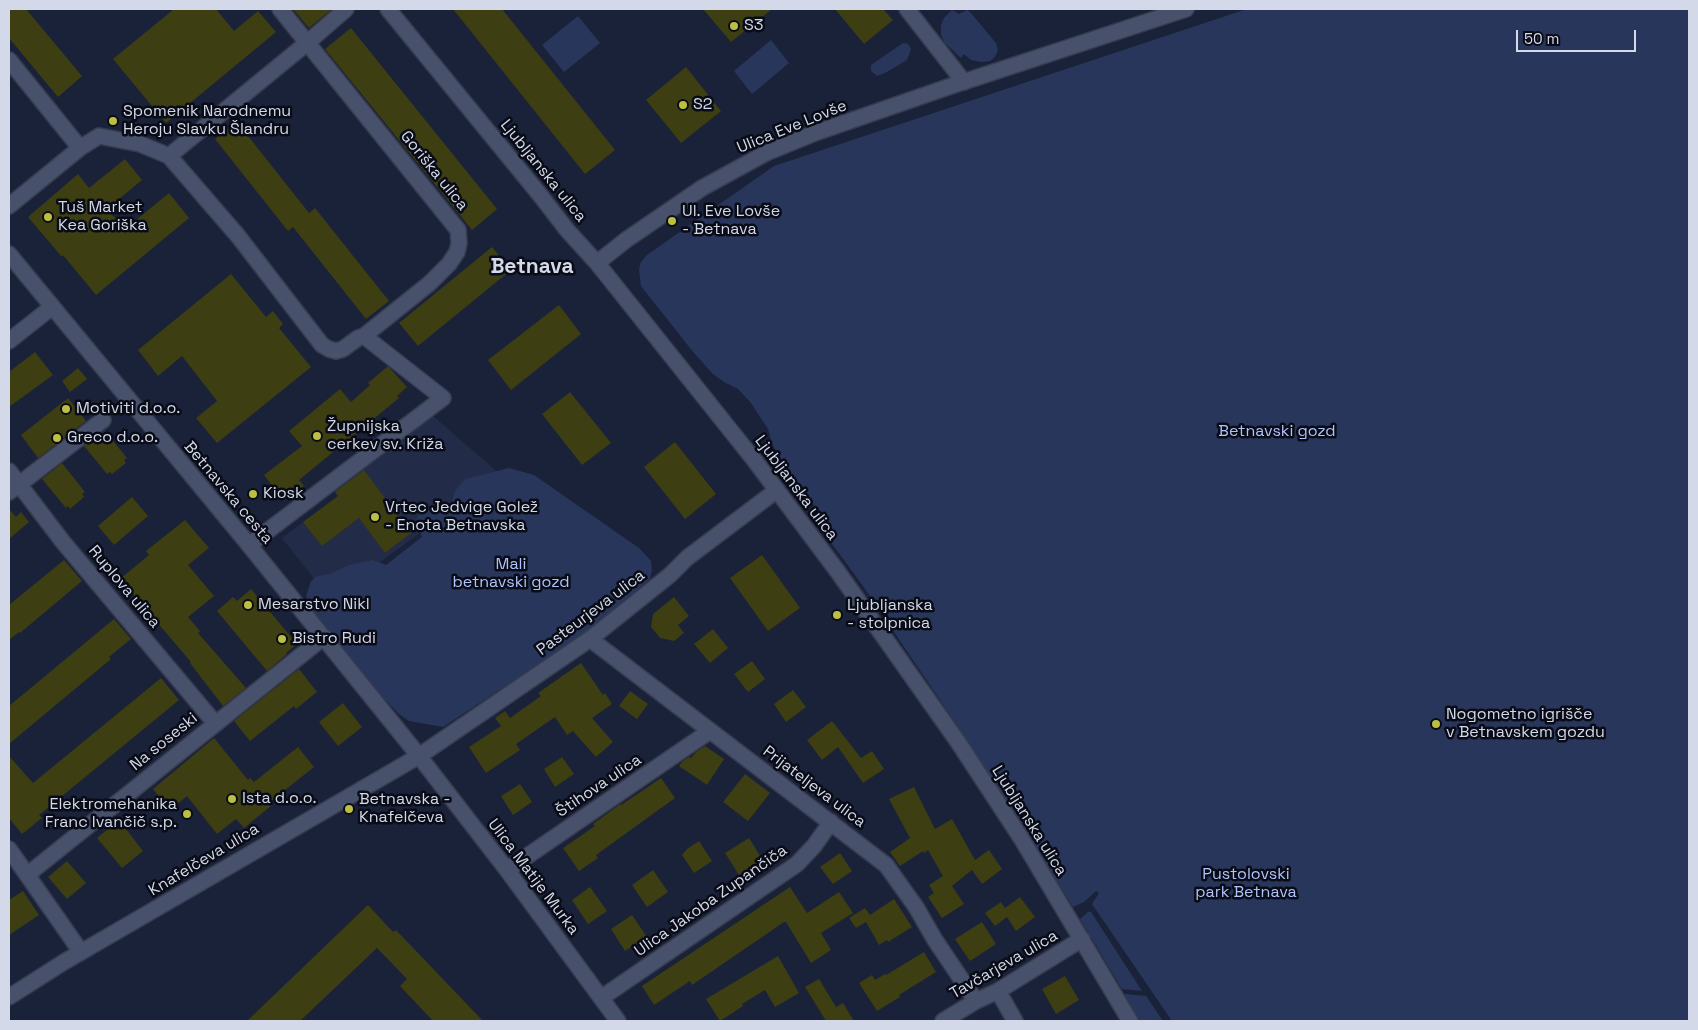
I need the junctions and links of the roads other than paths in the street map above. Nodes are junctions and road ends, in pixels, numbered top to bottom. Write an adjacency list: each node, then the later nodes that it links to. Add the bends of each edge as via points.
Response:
1 (280, 9): 6 (street, Goriška ulica)
2 (346, 9): 6 (street)
3 (388, 9): 13 (street, Ljubljanska ulica)
4 (907, 9): 8 (street)
5 (1186, 9): 8 (street, Ulica Eve Lovše)
6 (307, 43): 10 (street); 15 (street, Goriška ulica, via 458,230 457,252 449,264)
7 (9, 60): 9 (street)
8 (964, 82): 13 (street, Ulica Eve Lovše, via 766,153 702,188)
9 (80, 148): 10 (street, Goriška ulica, via 100,136 140,144); 11 (street, Goriška ulica)
10 (169, 156): 15 (street, Goriška ulica, via 238,236 322,345 336,351)
11 (9, 206)
12 (9, 254): 14 (street, Betnavska cesta)
13 (597, 263): 20 (street, Ljubljanska ulica)
14 (52, 307): 16 (street); 21 (street, Betnavska cesta)
15 (364, 336): 21 (street, via 443,398)
16 (9, 341)
17 (103, 420): 19 (street)
18 (9, 471): 19 (street, Ruplova ulica)
19 (14, 488): 24 (street, Ruplova ulica)
20 (777, 490): 23 (street, Pasteurjeva ulica, via 687,558); 31 (street, Ljubljanska ulica, via 958,742)
21 (249, 545): 22 (street, Betnavska cesta)
22 (324, 637): 24 (street, Na soseski); 26 (street, Betnavska cesta)
23 (590, 639): 25 (street, Prijateljeva ulica); 26 (street, Pasteurjeva ulica)
24 (215, 723): 30 (street, Na soseski)
25 (710, 731): 27 (street, Prijateljeva ulica); 29 (street, Štihova ulica)
26 (418, 756): 29 (street, Ulica Matije Murka); 32 (street, Knafelčeva ulica)
27 (831, 822): 35 (street, Ulica Jakoba Zupančiča, via 797,864); 36 (street, Prijateljeva ulica, via 886,865)
28 (9, 849): 30 (street)
29 (507, 870): 35 (street, Ulica Matije Murka)
30 (27, 875): 32 (street)
31 (1082, 939): 33 (street, Tavčarjeva ulica); 40 (street, Ljubljanska ulica)
32 (82, 952): 34 (street, Knafelčeva ulica)
33 (998, 991): 36 (street, Tavčarjeva ulica); 39 (street)
34 (9, 997)
35 (601, 998): 37 (street, Ulica Matije Murka)
36 (976, 1001): 38 (street, Tavčarjeva ulica)
37 (618, 1021)
38 (943, 1021)
39 (1015, 1021)
40 (1130, 1021)

